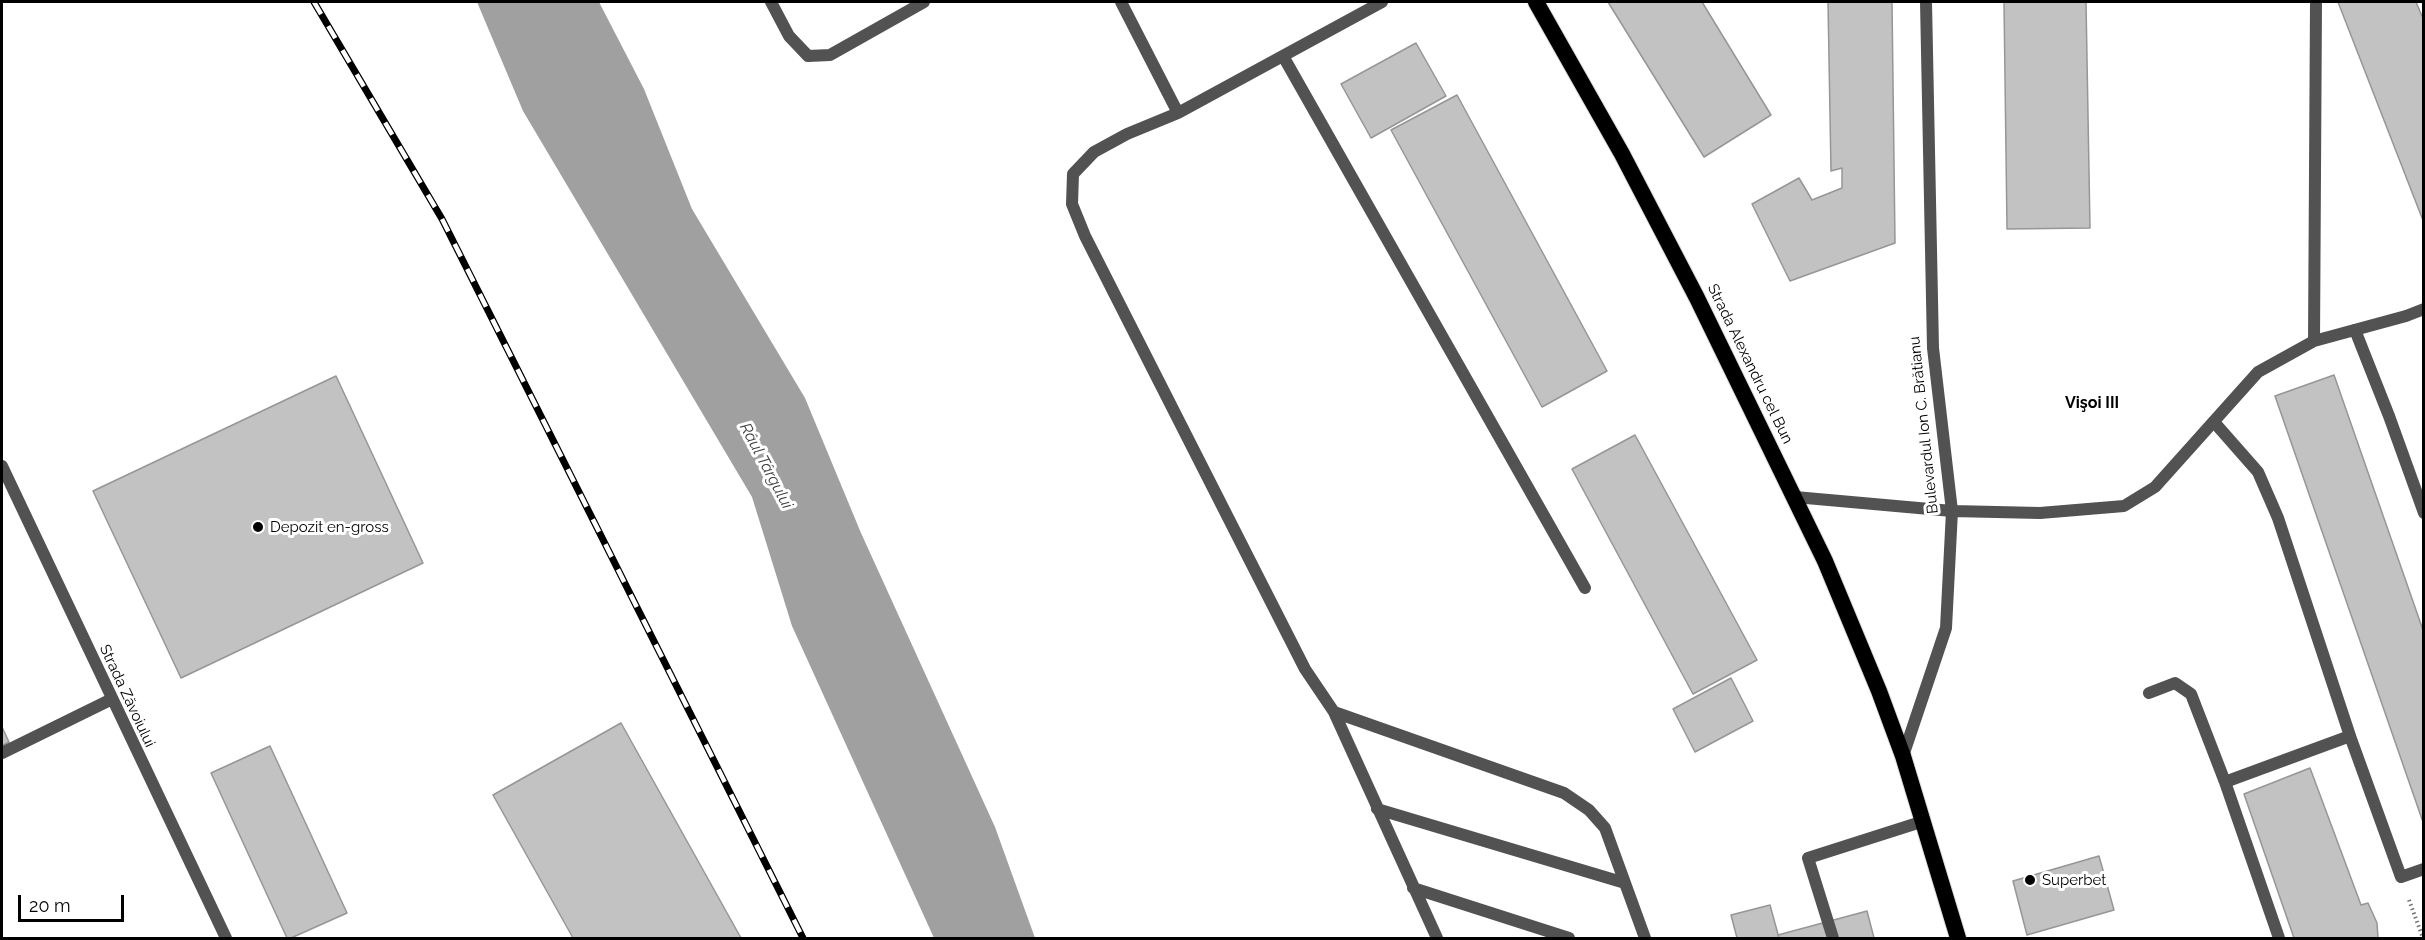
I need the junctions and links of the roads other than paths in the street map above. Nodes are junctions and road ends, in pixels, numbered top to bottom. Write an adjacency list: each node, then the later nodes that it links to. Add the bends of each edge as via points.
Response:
1 (771, 2): 2 (street, via 789,36 808,56 830,55)
2 (924, 2)
3 (1121, 2): 9 (street)
4 (1382, 2): 8 (street)
5 (1536, 2): 15 (highway, Strada Alexandru cel Bun, via 1622,154)
6 (1926, 2): 16 (street, Bulevardul Ion C. Brătianu, via 1933,348)
7 (2316, 2): 12 (street)
8 (1283, 56): 9 (street); 18 (street)
9 (1178, 112): 21 (street, via 1094,152 1073,174 1072,204 1305,669)
10 (2424, 309): 11 (street)
11 (2355, 330): 12 (street); 17 (street)
12 (2314, 341): 13 (street, via 2258,372)
13 (2214, 422): 16 (street, via 2155,487 2124,506 2040,513); 22 (street, via 2262,481 2278,518)
14 (2, 466): 20 (street, Strada Zăvoiului)
15 (1794, 497): 16 (street); 24 (highway, Strada Alexandru cel Bun, via 1825,561)
16 (1952, 511): 24 (street, Bulevardul Ion C. Brătianu, via 1946,628)
17 (2424, 513)
18 (1584, 588)
19 (2149, 693): 25 (street, via 2175,683 2191,694)
20 (112, 699): 23 (street); 31 (street, Strada Zăvoiului)
21 (1334, 712): 26 (street); 29 (street, via 1564,794 1589,810 1605,828)
22 (2350, 736): 25 (street); 28 (street, via 2401,877)
23 (2, 753)
24 (1903, 756): 27 (highway)
25 (2225, 782): 37 (street)
26 (1377, 809): 29 (street); 30 (street)
27 (1924, 821): 35 (street, via 1808,858); 36 (highway)
28 (2424, 869)
29 (1625, 883): 34 (street)
30 (1413, 888): 32 (street); 33 (street)
31 (226, 939)
32 (1437, 939)
33 (1569, 939)
34 (1645, 939)
35 (1833, 939)
36 (1958, 939)
37 (2279, 939)

